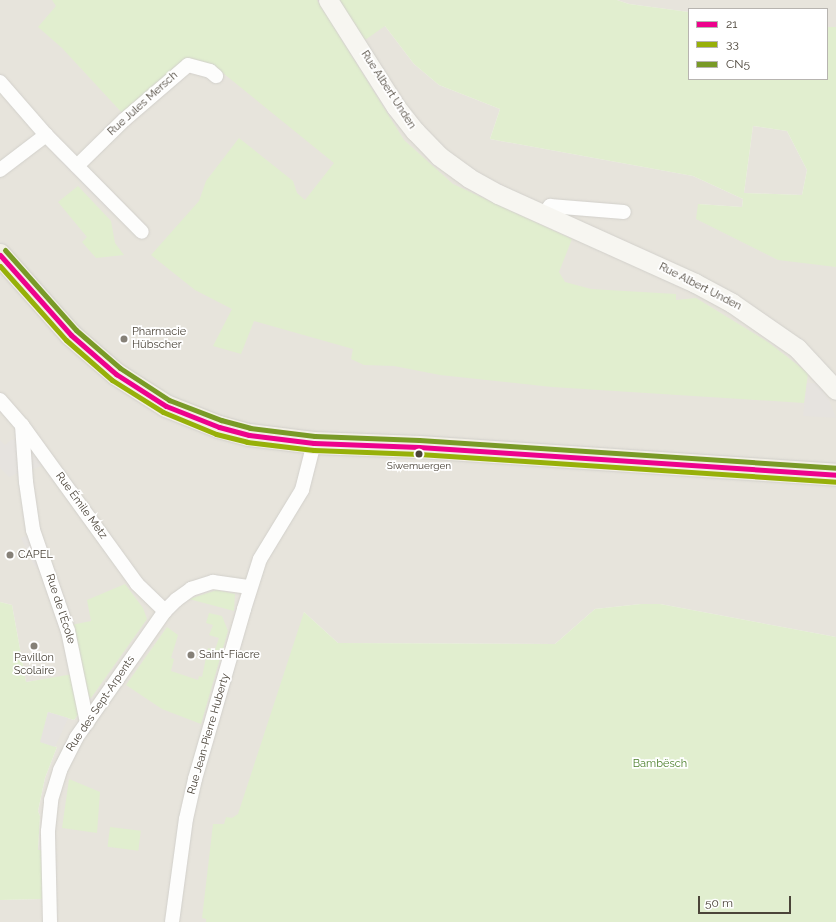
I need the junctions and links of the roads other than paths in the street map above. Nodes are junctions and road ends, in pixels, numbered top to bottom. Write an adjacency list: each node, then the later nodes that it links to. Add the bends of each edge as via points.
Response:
1 (328, 0): 8 (main road, Rue Albert Unden, via 396,107 439,156 469,178)
2 (216, 76): 5 (street, Rue Jules Mersch, via 210,71 188,65 124,120)
3 (0, 82): 4 (street)
4 (46, 135): 5 (street); 6 (street)
5 (77, 166): 9 (street)
6 (0, 170)
7 (624, 212): 8 (street, via 550,206)
8 (544, 215): 11 (main road, Rue Albert Unden, via 695,283 732,303 797,348)
9 (142, 232)
10 (0, 255): 14 (main road, via 71,335 116,374 142,392 166,406 219,427 249,435)
11 (836, 390)
12 (0, 400): 13 (street, Rue Émile Metz)
13 (22, 425): 17 (street, Rue Émile Metz, via 137,584); 18 (street, Rue de l'École, via 26,482 34,530 68,631)
14 (314, 443): 15 (main road); 16 (street, Rue Jean-Pierre Huberty, via 302,490 264,552)
15 (836, 475)
16 (250, 587): 17 (street, Rue des Sept-Arpents, via 213,582 191,589); 20 (street, Rue Jean-Pierre Huberty, via 195,779 186,819)
17 (165, 610): 18 (street, Rue des Sept-Arpents)
18 (87, 723): 19 (street, Rue des Sept-Arpents, via 72,745 60,770 51,800 48,831)
19 (50, 922)
20 (172, 922)

